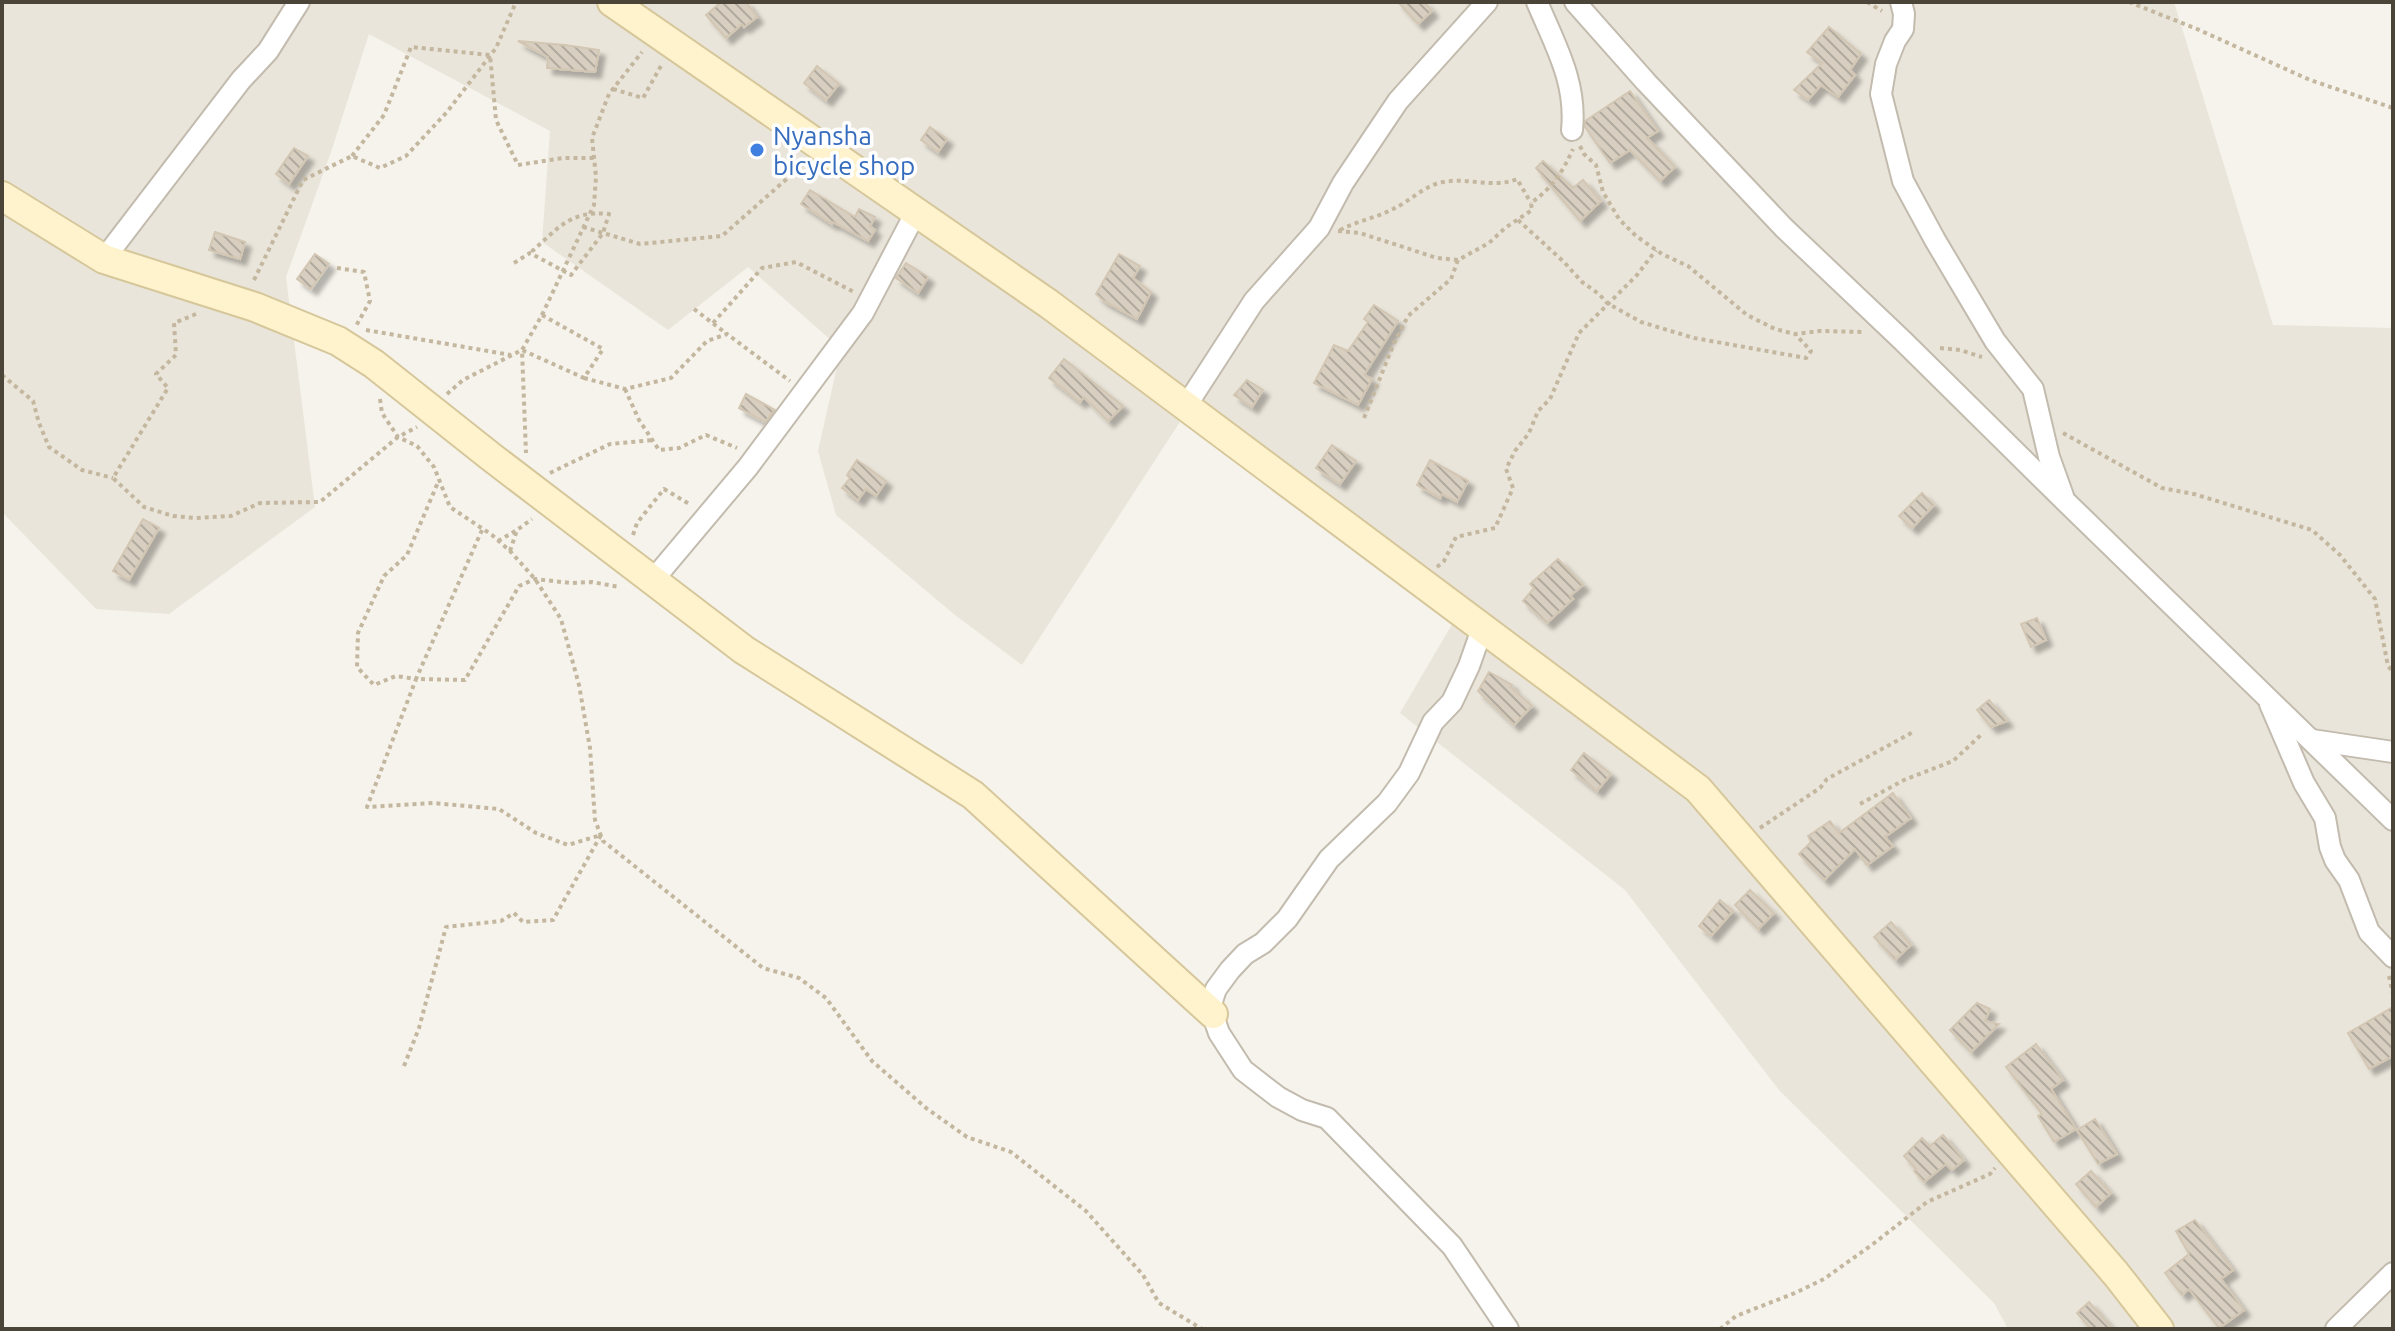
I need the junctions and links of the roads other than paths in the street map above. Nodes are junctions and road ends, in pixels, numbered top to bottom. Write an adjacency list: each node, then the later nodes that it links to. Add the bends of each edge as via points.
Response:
1 (299, 2): 10 (street, via 268,51)
2 (612, 2): 9 (street)
3 (1487, 2): 11 (street, via 1398,101 1343,183 1329,229 1254,301)
4 (1537, 2): 7 (street, via 1571,85)
5 (1575, 2): 12 (street, via 1784,228)
6 (1901, 2): 12 (street, via 1903,29 1886,64 1881,94 1903,181 1995,341 2033,389)
7 (1572, 130)
8 (2, 196): 10 (street)
9 (916, 212): 11 (street); 13 (street, via 863,313 756,456)
10 (104, 259): 13 (street, via 234,300 338,341)
11 (1186, 406): 14 (street)
12 (2064, 500): 15 (street)
13 (653, 580): 20 (street, via 744,650 973,795)
14 (1482, 629): 20 (street, via 1452,702 1433,722 1409,773 1387,803 1329,859 1287,919 1230,970 1216,989); 23 (street, via 1698,789)
15 (2267, 697): 16 (street); 19 (street, via 2325,818 2335,860 2349,880 2369,932)
16 (2312, 740): 17 (street); 18 (street)
17 (2393, 752)
18 (2393, 820)
19 (2393, 957)
20 (1213, 1014): 22 (street, via 1243,1070 1278,1097 1327,1118 1430,1221)
21 (2393, 1273): 24 (street)
22 (1508, 1329)
23 (2159, 1329)
24 (2336, 1329)

